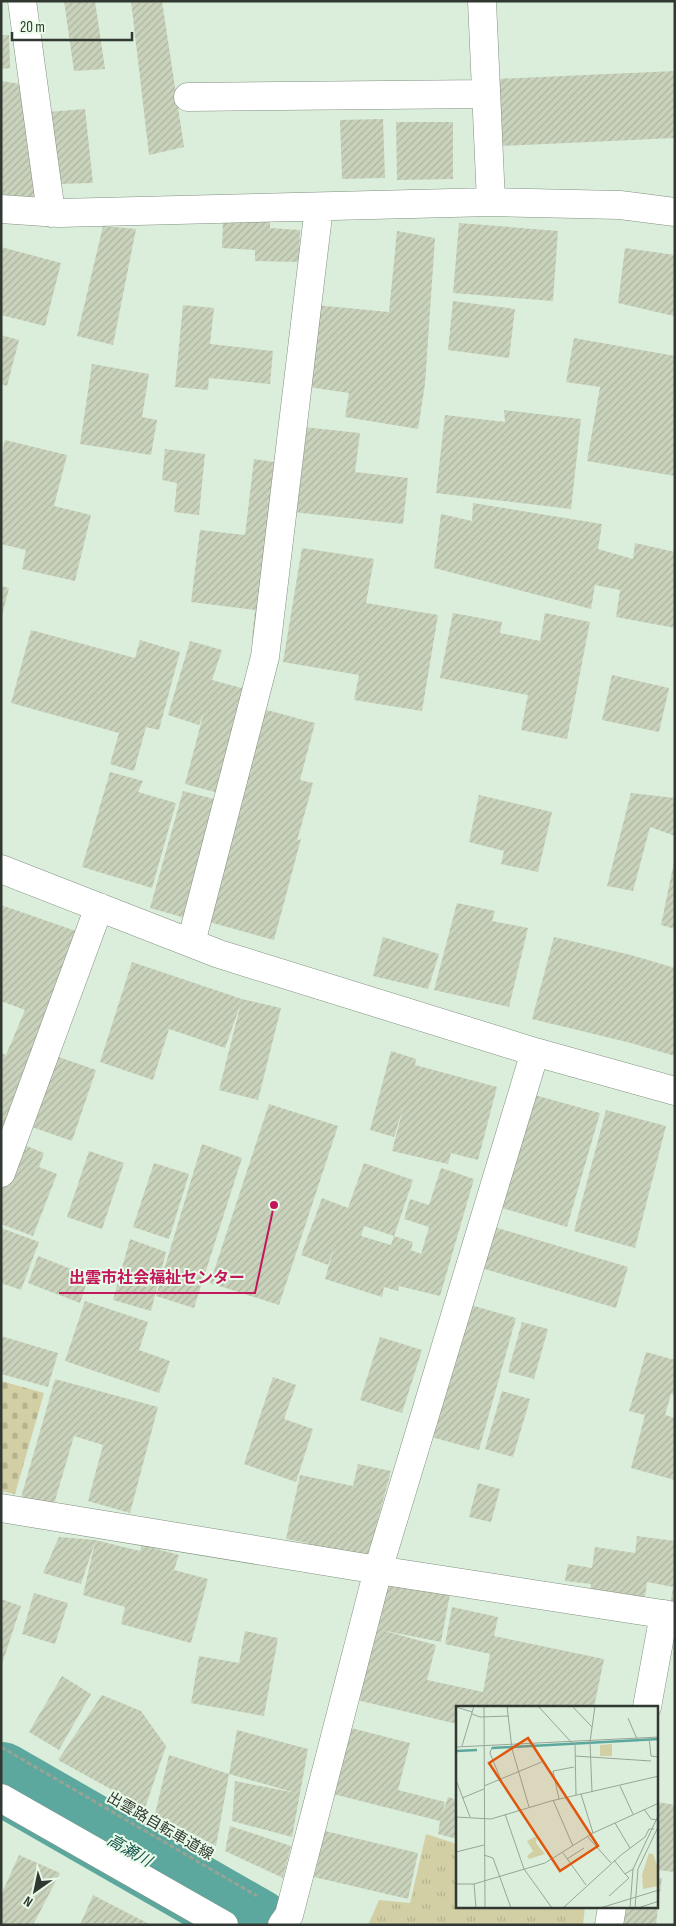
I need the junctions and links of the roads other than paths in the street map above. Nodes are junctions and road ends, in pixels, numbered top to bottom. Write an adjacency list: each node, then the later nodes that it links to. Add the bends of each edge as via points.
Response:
1 (22, 1): 9 (street)
2 (482, 1): 3 (street)
3 (486, 94): 4 (street); 5 (street)
4 (188, 97)
5 (491, 202): 6 (street); 8 (street, via 620,205)
6 (319, 207): 9 (street); 12 (street, via 265,657)
7 (1, 209): 9 (street)
8 (675, 212)
9 (51, 213)
10 (1, 869): 11 (street)
11 (99, 907): 12 (street); 15 (street)
12 (191, 943): 13 (street)
13 (535, 1052): 14 (street); 17 (street)
14 (675, 1091)
15 (1, 1173)
16 (1, 1508): 17 (street)
17 (378, 1570): 18 (street); 22 (street)
18 (669, 1615): 19 (street)
19 (647, 1706)
20 (1, 1798): 23 (street)
21 (612, 1908): 24 (street)
22 (286, 1920)
23 (224, 1925)
24 (609, 1925)

